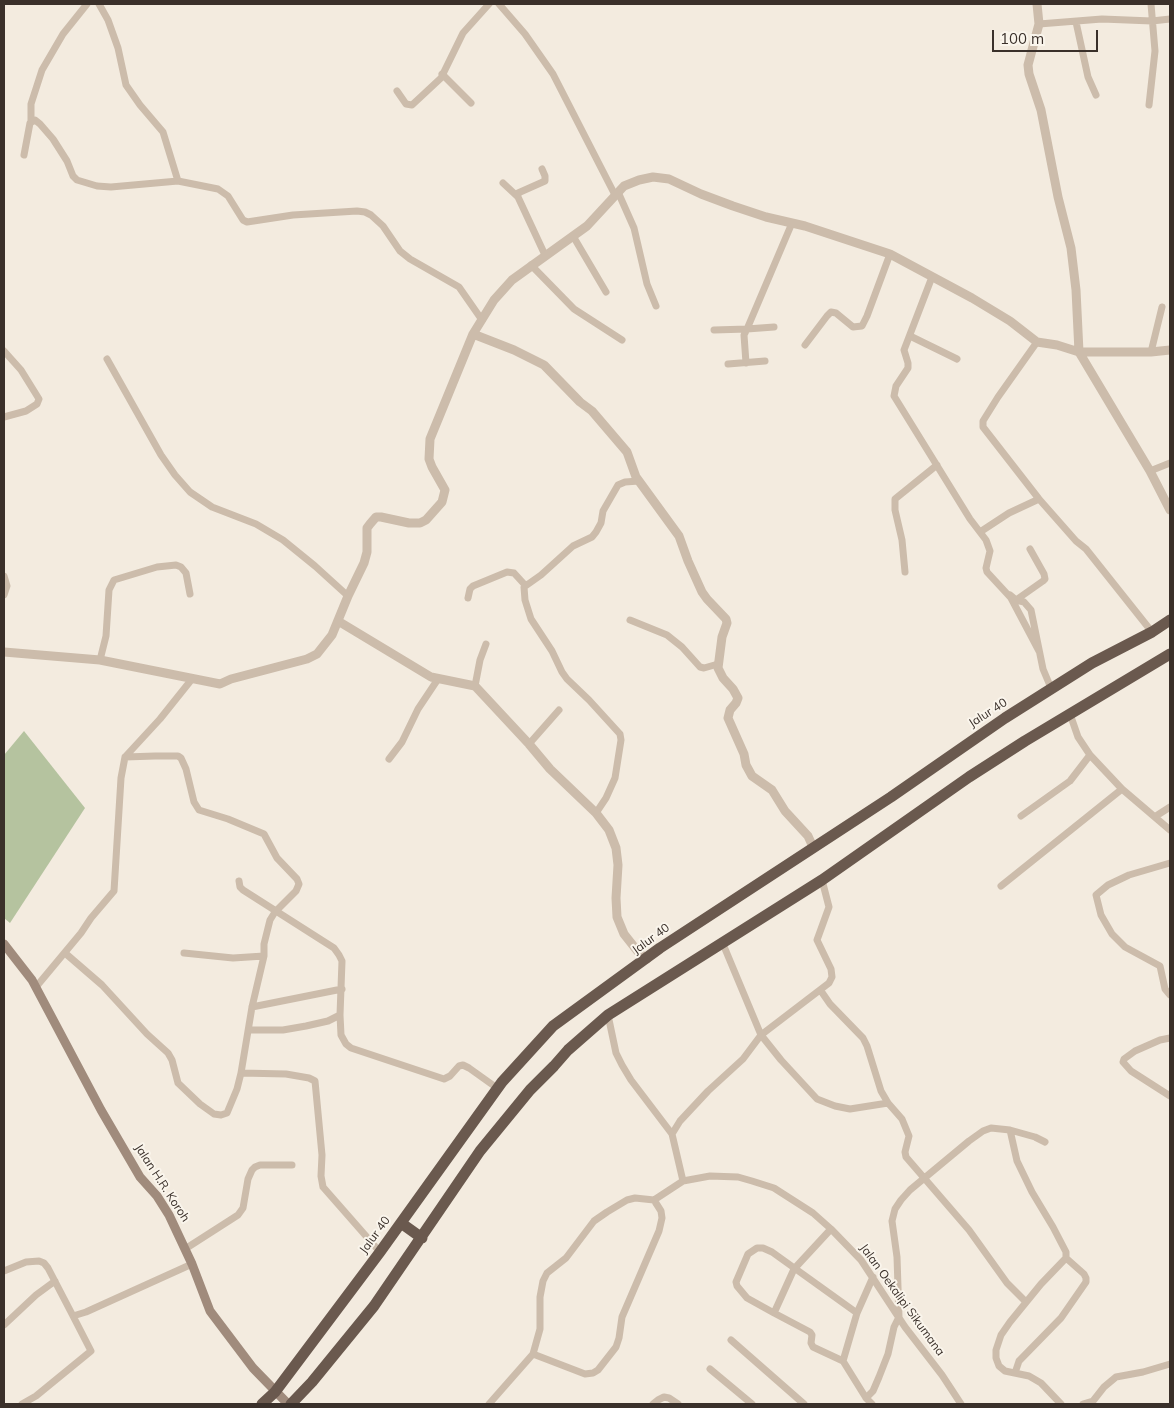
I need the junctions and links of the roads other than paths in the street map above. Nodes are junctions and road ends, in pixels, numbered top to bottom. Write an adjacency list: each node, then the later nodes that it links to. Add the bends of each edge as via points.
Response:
1 (87, 4): 16 (street, via 63,34 42,70 31,104)
2 (99, 4): 19 (street, via 118,48 126,85 163,132)
3 (489, 4): 11 (street, via 463,34)
4 (499, 4): 21 (street, via 553,74)
5 (1038, 4): 10 (street)
6 (1151, 4): 8 (street)
7 (1170, 19): 8 (street)
8 (1152, 21): 9 (street, via 1102,19); 15 (street, via 1154,58)
9 (1076, 22): 10 (street); 13 (street, via 1088,77)
10 (1039, 24): 43 (street, via 1028,65 1029,74 1041,110 1070,242)
11 (442, 74): 12 (street, via 412,105 406,104); 14 (street)
12 (397, 91)
13 (1096, 95)
14 (471, 103)
15 (1149, 105)
16 (30, 122): 17 (street); 19 (street, via 37,121 49,134 76,180 111,187)
17 (24, 155)
18 (542, 169): 22 (street, via 545,182 518,193)
19 (178, 181): 32 (street, via 224,192 246,222 357,211 371,215 383,226 400,252 459,287)
20 (504, 183): 22 (street)
21 (616, 194): 23 (street, via 624,186 639,180 668,179 725,203); 24 (street, via 587,226); 30 (street, via 634,228 647,284)
22 (518, 197): 26 (street)
23 (792, 223): 25 (street); 34 (street)
24 (573, 236): 26 (street); 29 (street)
25 (890, 254): 28 (street); 40 (street, via 862,326 853,327 831,312)
26 (545, 255): 27 (street)
27 (531, 265): 32 (street, via 502,290); 38 (street, via 574,309)
28 (932, 278): 37 (street); 39 (street, via 1010,321)
29 (606, 292)
30 (656, 306)
31 (1162, 307): 44 (street)
32 (482, 320): 36 (street)
33 (774, 328): 34 (street)
34 (747, 329): 35 (street); 48 (street, via 744,336)
35 (714, 330)
36 (473, 334): 54 (street, via 549,369 592,411 627,452); 65 (street, via 430,439 429,459 445,490 442,502 420,523 381,517 374,519 367,528 364,563)
37 (910, 336): 46 (street); 52 (street, via 904,352 908,368 896,386 894,396)
38 (622, 340)
39 (1037, 342): 43 (street); 55 (street, via 998,397 983,425)
40 (805, 345)
41 (1170, 350): 44 (street)
42 (4, 351): 50 (street, via 22,370 39,399 26,411)
43 (1079, 352): 44 (street); 53 (street)
44 (1152, 352)
45 (107, 359): 65 (street, via 161,455 190,492 212,508 256,524 282,540)
46 (957, 359)
47 (765, 361): 48 (street)
48 (746, 362): 49 (street)
49 (728, 364)
50 (4, 417)
51 (1170, 463): 53 (street)
52 (937, 465): 57 (street); 59 (street, via 895,499)
53 (1150, 471): 56 (street)
54 (639, 481): 61 (street, via 618,485 592,537 573,546); 77 (street, via 679,536 706,599 726,617)
55 (1039, 499): 57 (street); 71 (street, via 1086,549)
56 (1169, 505)
57 (980, 532): 62 (street, via 989,548 987,572)
58 (1030, 549): 67 (street, via 1044,579)
59 (904, 572)
60 (4, 576): 64 (street, via 7,586)
61 (525, 585): 66 (street, via 514,573 508,572 473,586); 90 (street, via 525,600 531,619 562,672 620,734 615,778)
62 (1000, 587): 67 (street); 73 (street, via 1011,598)
63 (190, 594): 76 (street, via 186,573 176,564 114,580 109,590 106,636)
64 (4, 595)
65 (348, 596): 70 (street)
66 (468, 598)
67 (1016, 600): 73 (street, via 1024,602 1031,610)
68 (630, 620): 77 (street, via 667,635 700,667)
69 (1170, 620): 71 (highway, Jalur 40)
70 (338, 621): 78 (street, via 320,652 312,657 220,684); 79 (street)
71 (1152, 632): 81 (highway, Jalur 40)
72 (486, 644): 80 (street)
73 (1039, 651): 81 (street)
74 (4, 652): 76 (street)
75 (1170, 654): 83 (highway)
76 (100, 660): 78 (street)
77 (718, 664): 94 (street, via 721,675 738,698 728,718 746,766 752,776 772,790)
78 (192, 679): 86 (street)
79 (438, 679): 80 (street); 87 (street)
80 (475, 686): 84 (street)
81 (1051, 688): 94 (highway, Jalur 40)
82 (559, 710): 84 (street)
83 (1070, 714): 85 (street, via 1078,737); 97 (highway, via 969,777)
84 (529, 744): 90 (street)
85 (1090, 755): 88 (street); 91 (street, via 1070,781)
86 (125, 757): 99 (street, via 178,756 186,769 199,810 264,834 277,858 299,884 292,897); 102 (street, via 114,891)
87 (389, 759)
88 (1122, 789): 92 (street); 98 (street)
89 (1170, 807): 92 (street)
90 (596, 813): 105 (street, via 609,830 616,848 617,917 624,934)
91 (1020, 816)
92 (1156, 816): 93 (street)
93 (1170, 830)
94 (813, 847): 105 (highway, Jalur 40, via 660,948)
95 (1170, 863): 109 (street, via 1129,875 1096,895 1101,915 1112,934 1125,947 1160,966 1165,989)
96 (239, 880): 99 (street, via 243,890)
97 (822, 880): 101 (highway); 108 (street, via 830,907 817,942 832,973 829,984)
98 (1001, 886)
99 (275, 912): 104 (street, via 265,939); 107 (street, via 324,940 339,955)
100 (4, 944): 106 (main road, Jalan H.R. Koroh)
101 (722, 944): 112 (highway); 114 (street)
102 (65, 953): 106 (street); 116 (street, via 102,984 168,1053 178,1083 214,1114 228,1113)
103 (184, 953): 104 (street, via 233,958)
104 (264, 956): 110 (street)
105 (647, 960): 117 (highway, Jalur 40, via 604,987 553,1026)
106 (36, 987): 130 (main road, Jalan H.R. Koroh, via 101,1110 140,1177 169,1215)
107 (342, 989): 110 (street); 111 (street)
108 (821, 991): 114 (street); 119 (street, via 863,1038 880,1091)
109 (1170, 995)
110 (252, 1007): 113 (street)
111 (340, 1015): 113 (street, via 328,1021 283,1030); 117 (street, via 341,1035 351,1048 444,1079 463,1065)
112 (608, 1015): 121 (street, via 616,1053 622,1065); 129 (highway, via 530,1090 480,1151)
113 (249, 1030): 116 (street)
114 (761, 1035): 119 (street, via 817,1099 850,1109); 121 (street, via 743,1059 680,1121)
115 (1170, 1038): 118 (street, via 1136,1051 1123,1062 1131,1071)
116 (241, 1073): 131 (street, via 286,1074 314,1081 323,1187)
117 (497, 1088): 127 (highway, Jalur 40)
118 (1170, 1096)
119 (888, 1103): 124 (street, via 902,1119 909,1136 906,1157)
120 (1010, 1130): 122 (street); 124 (street, via 991,1128 983,1131); 132 (street, via 1017,1161 1066,1252)
121 (672, 1134): 125 (street)
122 (1045, 1142)
123 (292, 1165): 130 (street, via 255,1167 248,1179 245,1203 238,1215)
124 (925, 1177): 138 (street, via 969,1230 1007,1284); 142 (street, via 901,1200 892,1221)
125 (682, 1182): 126 (street); 128 (street, Jalan Oekalipi Sikumana, via 710,1176 752,1181 774,1188)
126 (654, 1200): 145 (street, via 627,1200 607,1212 594,1221 566,1258 547,1273 540,1297 540,1329); 145 (street, via 661,1211 659,1232 622,1317 616,1347 598,1370 585,1374)
127 (401, 1223): 129 (highway); 131 (highway, Jalur 40)
128 (831, 1229): 134 (street); 136 (street, Jalan Oekalipi Sikumana, via 851,1248)
129 (422, 1238): 156 (highway, via 374,1306)
130 (185, 1249): 133 (main road, Jalan H.R. Koroh)
131 (380, 1252): 150 (highway, Jalur 40)
132 (1066, 1258): 138 (street); 149 (street, via 1084,1274 1086,1282 1061,1318 1019,1361)
133 (192, 1264): 141 (street); 150 (main road, Jalan H.R. Koroh, via 210,1311)
134 (794, 1268): 139 (street); 139 (street, via 763,1248 748,1254 736,1286 747,1298); 140 (street)
135 (4, 1270): 137 (street, via 39,1261 48,1268)
136 (873, 1277): 140 (street); 142 (street, Jalan Oekalipi Sikumana)
137 (55, 1281): 141 (street); 143 (street)
138 (1026, 1302): 149 (street, via 1001,1336 996,1350 999,1366)
139 (774, 1313): 146 (street, via 810,1332 813,1346)
140 (857, 1313): 146 (street)
141 (73, 1316): 154 (street, via 91,1351)
142 (899, 1317): 152 (street, via 879,1377); 164 (street, Jalan Oekalipi Sikumana)
143 (4, 1325)
144 (730, 1340): 162 (street)
145 (533, 1354): 157 (street)
146 (842, 1361): 152 (street)
147 (1170, 1364): 153 (street, via 1116,1377 1104,1387)
148 (710, 1369): 151 (street)
149 (1015, 1373): 165 (street, via 1041,1383)
150 (275, 1392): 155 (highway, Jalur 40); 156 (main road, Jalan H.R. Koroh)
151 (745, 1398): 160 (street); 161 (street)
152 (866, 1398): 163 (street)
153 (1095, 1403): 166 (street)
154 (22, 1404)
155 (262, 1404)
156 (290, 1404)
157 (489, 1404)
158 (653, 1404): 159 (street, via 664,1397)
159 (678, 1404)
160 (738, 1404)
161 (752, 1404)
162 (804, 1404)
163 (872, 1404)
164 (961, 1404)
165 (1061, 1404)
166 (1083, 1404)

